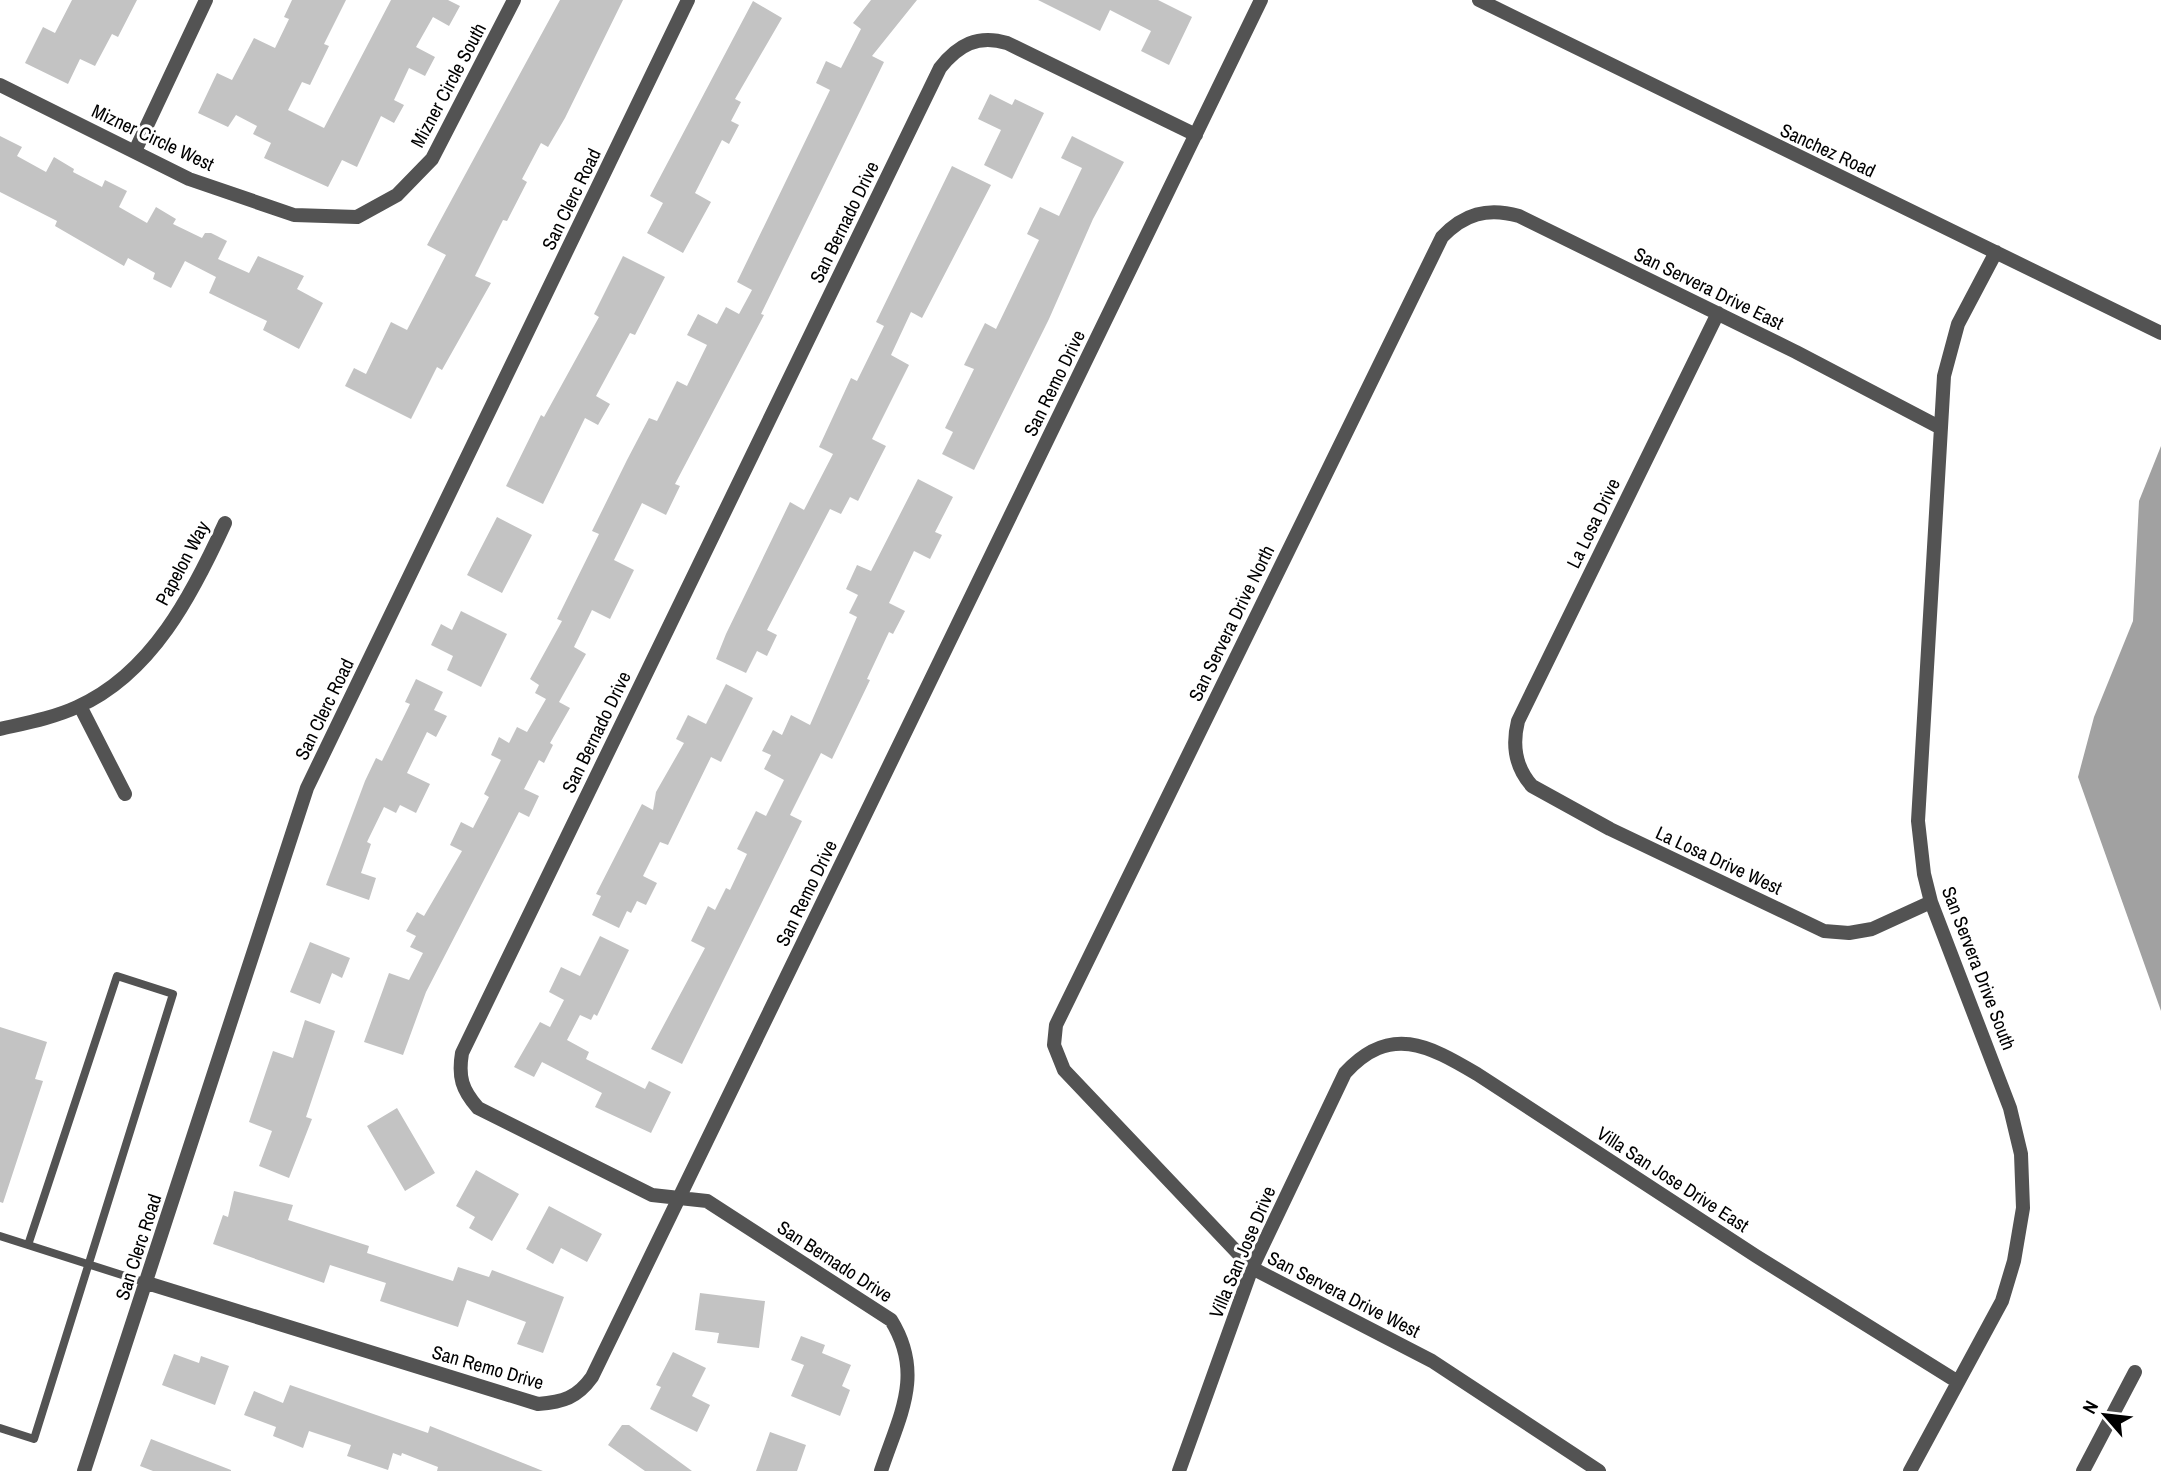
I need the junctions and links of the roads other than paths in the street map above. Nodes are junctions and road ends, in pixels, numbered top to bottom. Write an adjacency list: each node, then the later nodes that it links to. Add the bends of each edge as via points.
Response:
1 (206, 0): 8 (street)
2 (514, 0): 9 (street, Mizner Circle South, via 420,174 397,195 357,217)
3 (688, 0): 28 (street, San Clerc Road, via 307,788)
4 (1261, 0): 7 (street, San Remo Drive)
5 (1479, 0): 11 (street, Sanchez Road)
6 (0, 85): 8 (street, Mizner Circle West)
7 (1196, 135): 23 (street, San Remo Drive); 23 (street, San Bernado Drive, via 990,38 969,42 952,52 940,68 462,1053 459,1073 465,1093 478,1108 652,1195)
8 (135, 151): 9 (street, Mizner Circle West, via 189,178)
9 (294, 215)
10 (1455, 223): 12 (street, San Servera Drive East, via 1480,212 1519,216); 21 (street, San Servera Drive North, via 1442,237 1352,417 1056,1025)
11 (1996, 253): 13 (street, Sanchez Road); 14 (street, San Servera Drive South, via 1958,324 1948,354)
12 (1718, 313): 14 (street, San Servera Drive East); 18 (street, La Losa Drive, via 1518,721)
13 (2161, 333)
14 (1941, 428): 20 (street, San Servera Drive South, via 1918,821)
15 (225, 523): 16 (street, Papelon Way, via 173,622 126,673)
16 (80, 706): 17 (street, Papelon Way); 19 (street)
17 (0, 729)
18 (1515, 752): 20 (street, La Losa Drive West, via 1532,786 1812,927 1849,933 1871,929)
19 (125, 794)
20 (1931, 902): 30 (street, San Servera Drive South, via 1995,1063 2021,1154 2023,1208 2014,1261 2002,1301)
21 (1054, 1045): 27 (street, San Servera Drive West, via 1064,1070)
22 (1360, 1057): 27 (street, Villa San Jose Drive, via 1345,1073); 30 (street, Villa San Jose Drive East, via 1391,1043 1418,1044 1446,1056)
23 (679, 1197): 28 (street, San Remo Drive, via 592,1377 581,1393 560,1403 538,1404); 33 (street, San Bernado Drive, via 707,1201 891,1320 903,1340 909,1365 907,1392)
24 (0, 1236): 25 (lane)
25 (28, 1245): 26 (lane); 26 (lane, via 117,976 173,994)
26 (86, 1264): 28 (lane); 31 (lane, via 34,1439)
27 (1252, 1268): 34 (street, Villa San Jose Drive); 35 (street, San Servera Drive West, via 1432,1361)
28 (147, 1283): 32 (street, San Clerc Road)
29 (2135, 1372): 37 (street)
30 (1958, 1382): 36 (street, San Servera Drive South)
31 (0, 1428)
32 (84, 1471)
33 (881, 1471)
34 (1179, 1471)
35 (1600, 1471)
36 (1910, 1471)
37 (2083, 1471)

